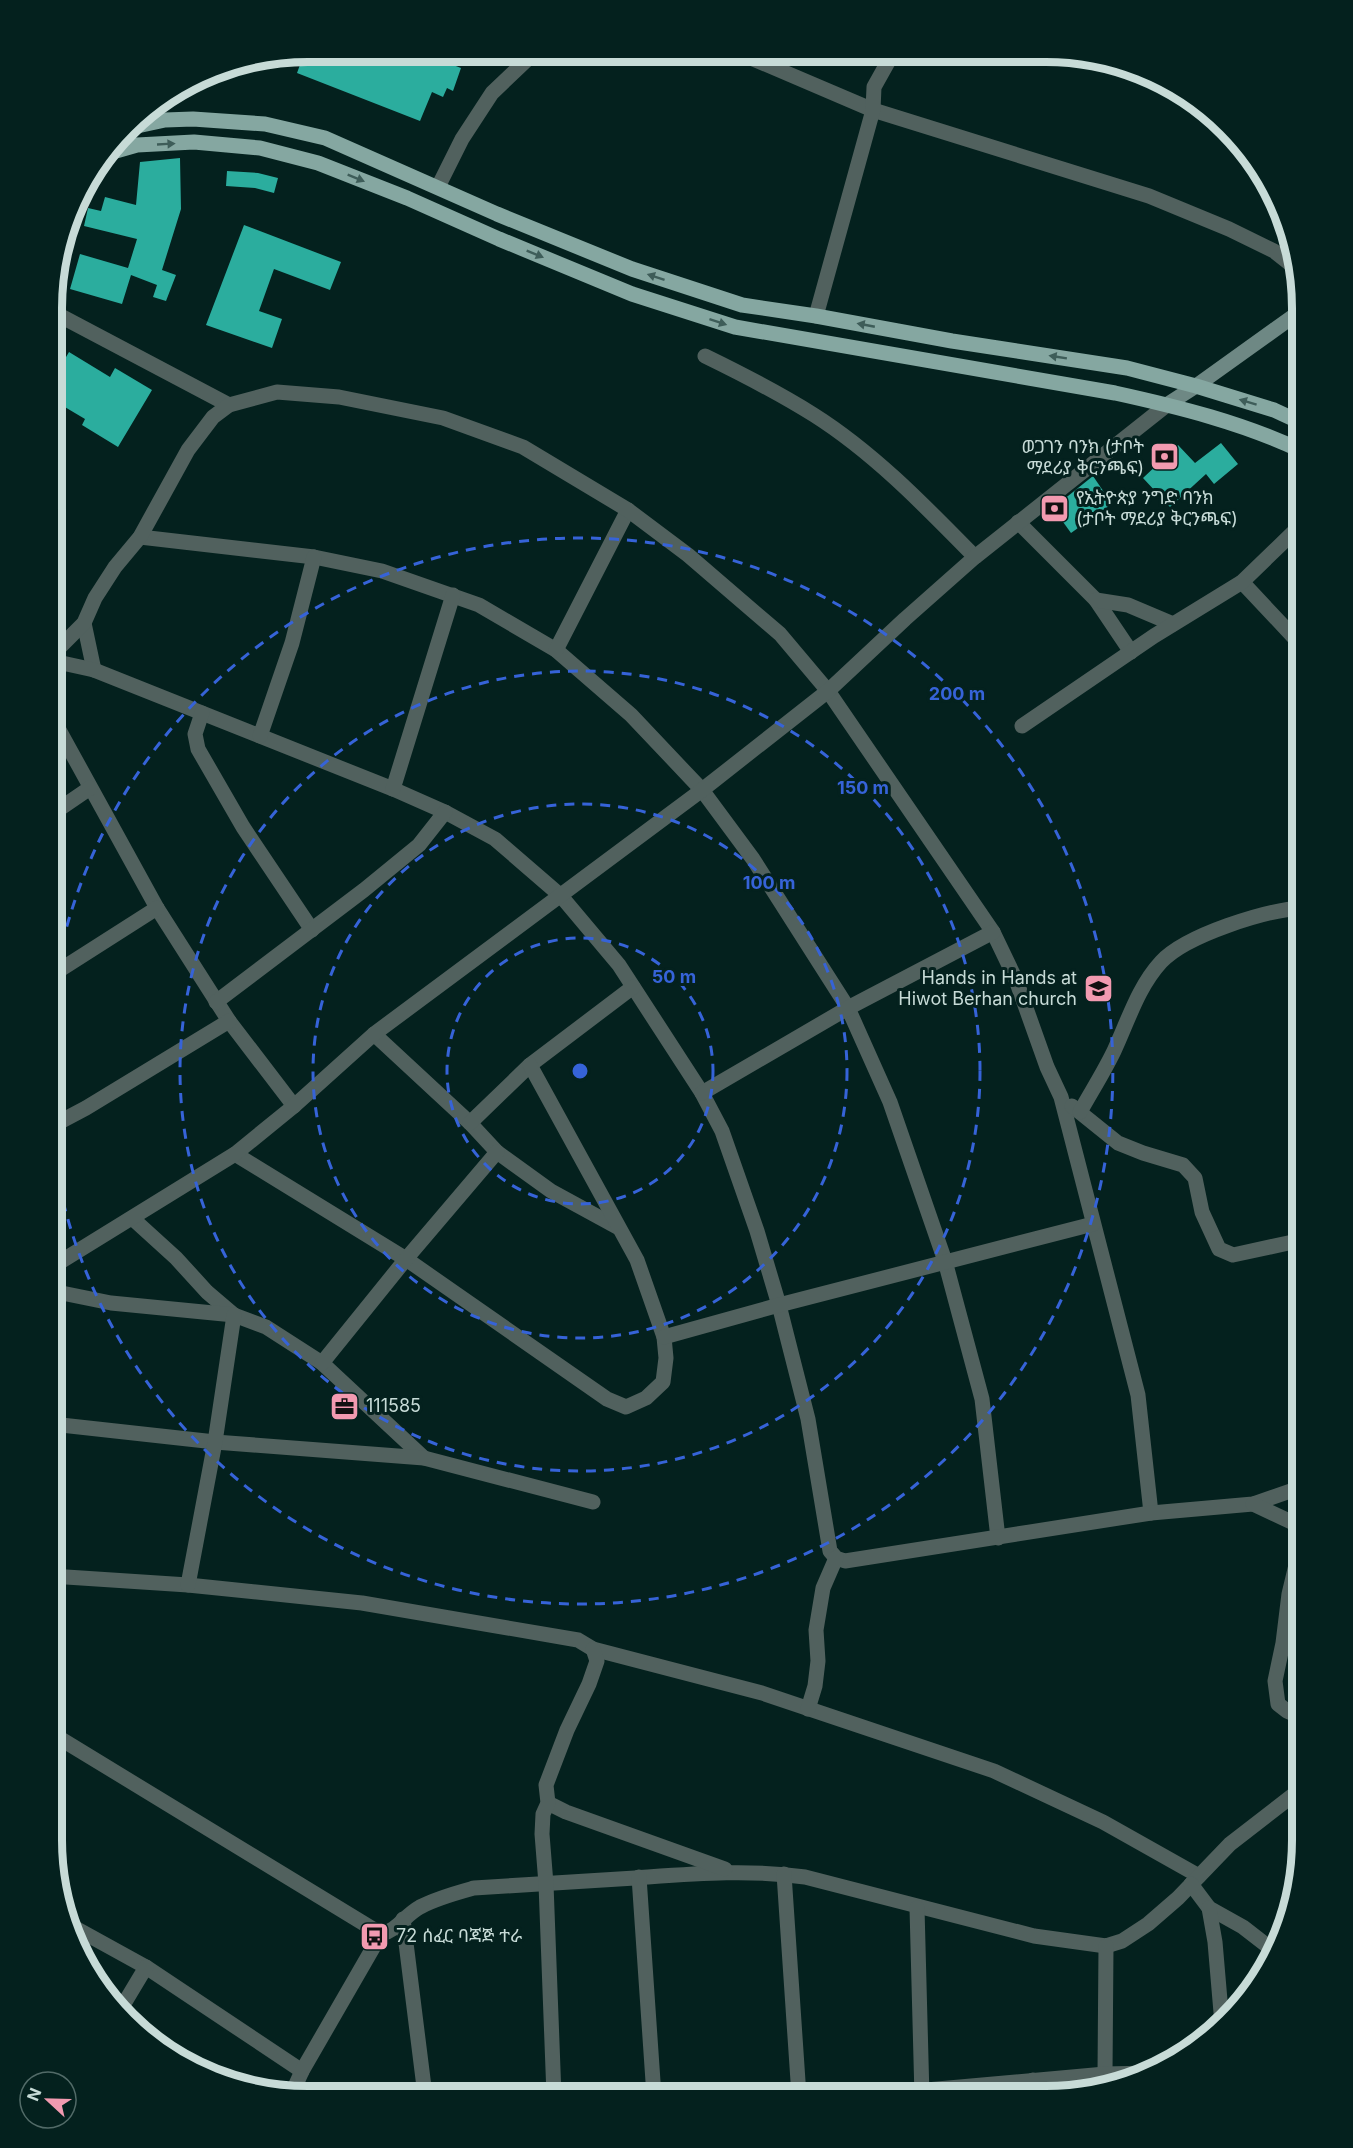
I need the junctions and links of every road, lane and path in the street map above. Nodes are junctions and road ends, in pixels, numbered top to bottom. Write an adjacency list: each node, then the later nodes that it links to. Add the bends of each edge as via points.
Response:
1 (525, 62): 7 (street, via 492,93)
2 (760, 62): 4 (street)
3 (888, 62): 4 (street, via 874,87)
4 (873, 110): 8 (street, via 1149,196 1229,229); 9 (street)
5 (143, 125): 7 (main road, via 193,118 265,124 325,138)
6 (119, 150): 14 (main road, one-way to 14, via 137,145 194,142 260,148 318,163 632,294 735,327)
7 (438, 186): 9 (main road, one-way to 7, via 742,304 632,269)
8 (1287, 262)
9 (816, 315): 13 (main road, one-way to 9, via 1127,368)
10 (62, 317): 15 (street)
11 (1292, 317): 13 (street)
12 (705, 356): 23 (street, via 824,423 870,457)
13 (1196, 386): 14 (street); 16 (main road, one-way to 13)
14 (1168, 404): 17 (main road); 19 (street)
15 (229, 405): 18 (street, via 277,392 339,397 443,418 523,447); 21 (street, via 213,417 188,450)
16 (1292, 418)
17 (1292, 447)
18 (628, 510): 31 (street); 35 (street, via 688,555 780,634)
19 (1018, 522): 23 (street); 26 (street)
20 (1292, 534): 24 (street)
21 (140, 537): 22 (street); 27 (street, via 95,597)
22 (314, 557): 25 (street, via 382,571); 38 (street, via 292,643)
23 (975, 557): 35 (street)
24 (1242, 582): 28 (street); 29 (street)
25 (453, 595): 31 (street, via 479,605); 41 (street)
26 (1096, 600): 28 (street, via 1128,605); 32 (street)
27 (84, 623): 30 (street); 34 (street)
28 (1173, 624): 32 (street)
29 (1292, 635)
30 (62, 645)
31 (556, 650): 42 (street, via 631,715)
32 (1131, 652): 37 (street)
33 (62, 663): 34 (street)
34 (94, 670): 36 (street)
35 (828, 691): 42 (street); 49 (street)
36 (202, 713): 38 (street); 48 (street, via 195,734 198,749 243,827)
37 (1022, 726)
38 (260, 736): 41 (street)
39 (62, 737): 40 (street)
40 (90, 788): 43 (street); 46 (street)
41 (393, 789): 44 (street)
42 (702, 790): 45 (street); 53 (street, via 753,859)
43 (62, 807)
44 (445, 812): 45 (street, via 495,839); 48 (street, via 419,845)
45 (561, 896): 51 (street); 55 (street)
46 (157, 908): 50 (street); 52 (street)
47 (1292, 910): 60 (street, via 1233,924 1191,942 1162,961 1142,990)
48 (312, 930): 52 (street)
49 (993, 932): 53 (street); 58 (street)
50 (62, 969)
51 (633, 987): 56 (street); 57 (street)
52 (216, 1002): 54 (street)
53 (848, 1008): 57 (street); 71 (street, via 890,1102)
54 (229, 1021): 59 (street); 61 (street)
55 (374, 1034): 59 (street); 62 (street)
56 (530, 1065): 62 (street); 67 (street)
57 (702, 1093): 73 (street, via 722,1131)
58 (1061, 1097): 60 (street); 66 (street)
59 (294, 1106): 64 (street)
60 (1080, 1112): 68 (street, via 1118,1143 1183,1165 1195,1178 1202,1212 1219,1249 1233,1255)
61 (62, 1121)
62 (470, 1123): 63 (street)
63 (497, 1152): 67 (street, via 551,1191); 69 (street)
64 (235, 1154): 65 (street); 69 (street)
65 (132, 1218): 70 (street); 74 (street)
66 (1093, 1224): 71 (street); 83 (street, via 1138,1395)
67 (618, 1228): 75 (street, via 637,1260)
68 (1292, 1242)
69 (406, 1259): 75 (street, via 607,1399 626,1407 646,1398 663,1382); 76 (street)
70 (62, 1262)
71 (945, 1262): 73 (street); 85 (street, via 982,1399)
72 (62, 1293): 74 (street, via 111,1303)
73 (779, 1305): 75 (street); 86 (street, via 808,1419 830,1551)
74 (234, 1315): 76 (street, via 266,1327); 78 (street)
75 (664, 1337)
76 (322, 1363): 79 (street)
77 (62, 1425): 78 (street)
78 (215, 1442): 79 (street); 89 (street)
79 (424, 1458): 81 (street)
80 (1292, 1490): 82 (street)
81 (593, 1502)
82 (1252, 1504): 83 (street); 84 (street)
83 (1151, 1513): 85 (street)
84 (1292, 1522)
85 (998, 1538): 86 (street, via 845,1561)
86 (836, 1558): 91 (street, via 823,1588 816,1630 815,1686)
87 (62, 1577): 89 (street)
88 (1292, 1582): 92 (street, via 1275,1681 1278,1704)
89 (188, 1585): 90 (street, via 362,1603 578,1640)
90 (593, 1649): 91 (street); 95 (street, via 597,1661 546,1785)
91 (808, 1709): 99 (street, via 994,1771 1103,1822)
92 (1292, 1713)
93 (62, 1740): 105 (street)
94 (1292, 1797): 99 (street, via 1230,1844)
95 (548, 1803): 96 (street); 100 (street, via 542,1834)
96 (735, 1873): 97 (street); 98 (street)
97 (784, 1874): 101 (street); 119 (street)
98 (639, 1877): 100 (street); 118 (street)
99 (1195, 1880): 102 (street); 107 (street, via 1148,1924)
100 (546, 1884): 103 (street, via 474,1888 446,1896); 117 (street)
101 (917, 1908): 107 (street, via 1034,1936); 120 (street)
102 (1209, 1908): 106 (street); 110 (street)
103 (403, 1919): 105 (street, via 393,1931); 116 (street)
104 (78, 1930): 108 (street)
105 (381, 1934): 111 (street)
106 (1268, 1946)
107 (1106, 1947): 112 (street)
108 (146, 1967): 109 (street); 111 (street)
109 (124, 2004)
110 (1221, 2012)
111 (302, 2071): 115 (street)
112 (1105, 2074): 113 (street); 114 (street)
113 (1120, 2074)
114 (1033, 2080): 121 (street); 122 (street)
115 (295, 2086)
116 (424, 2086)
117 (554, 2086)
118 (653, 2086)
119 (798, 2086)
120 (922, 2086)
121 (985, 2086)
122 (1033, 2086)

